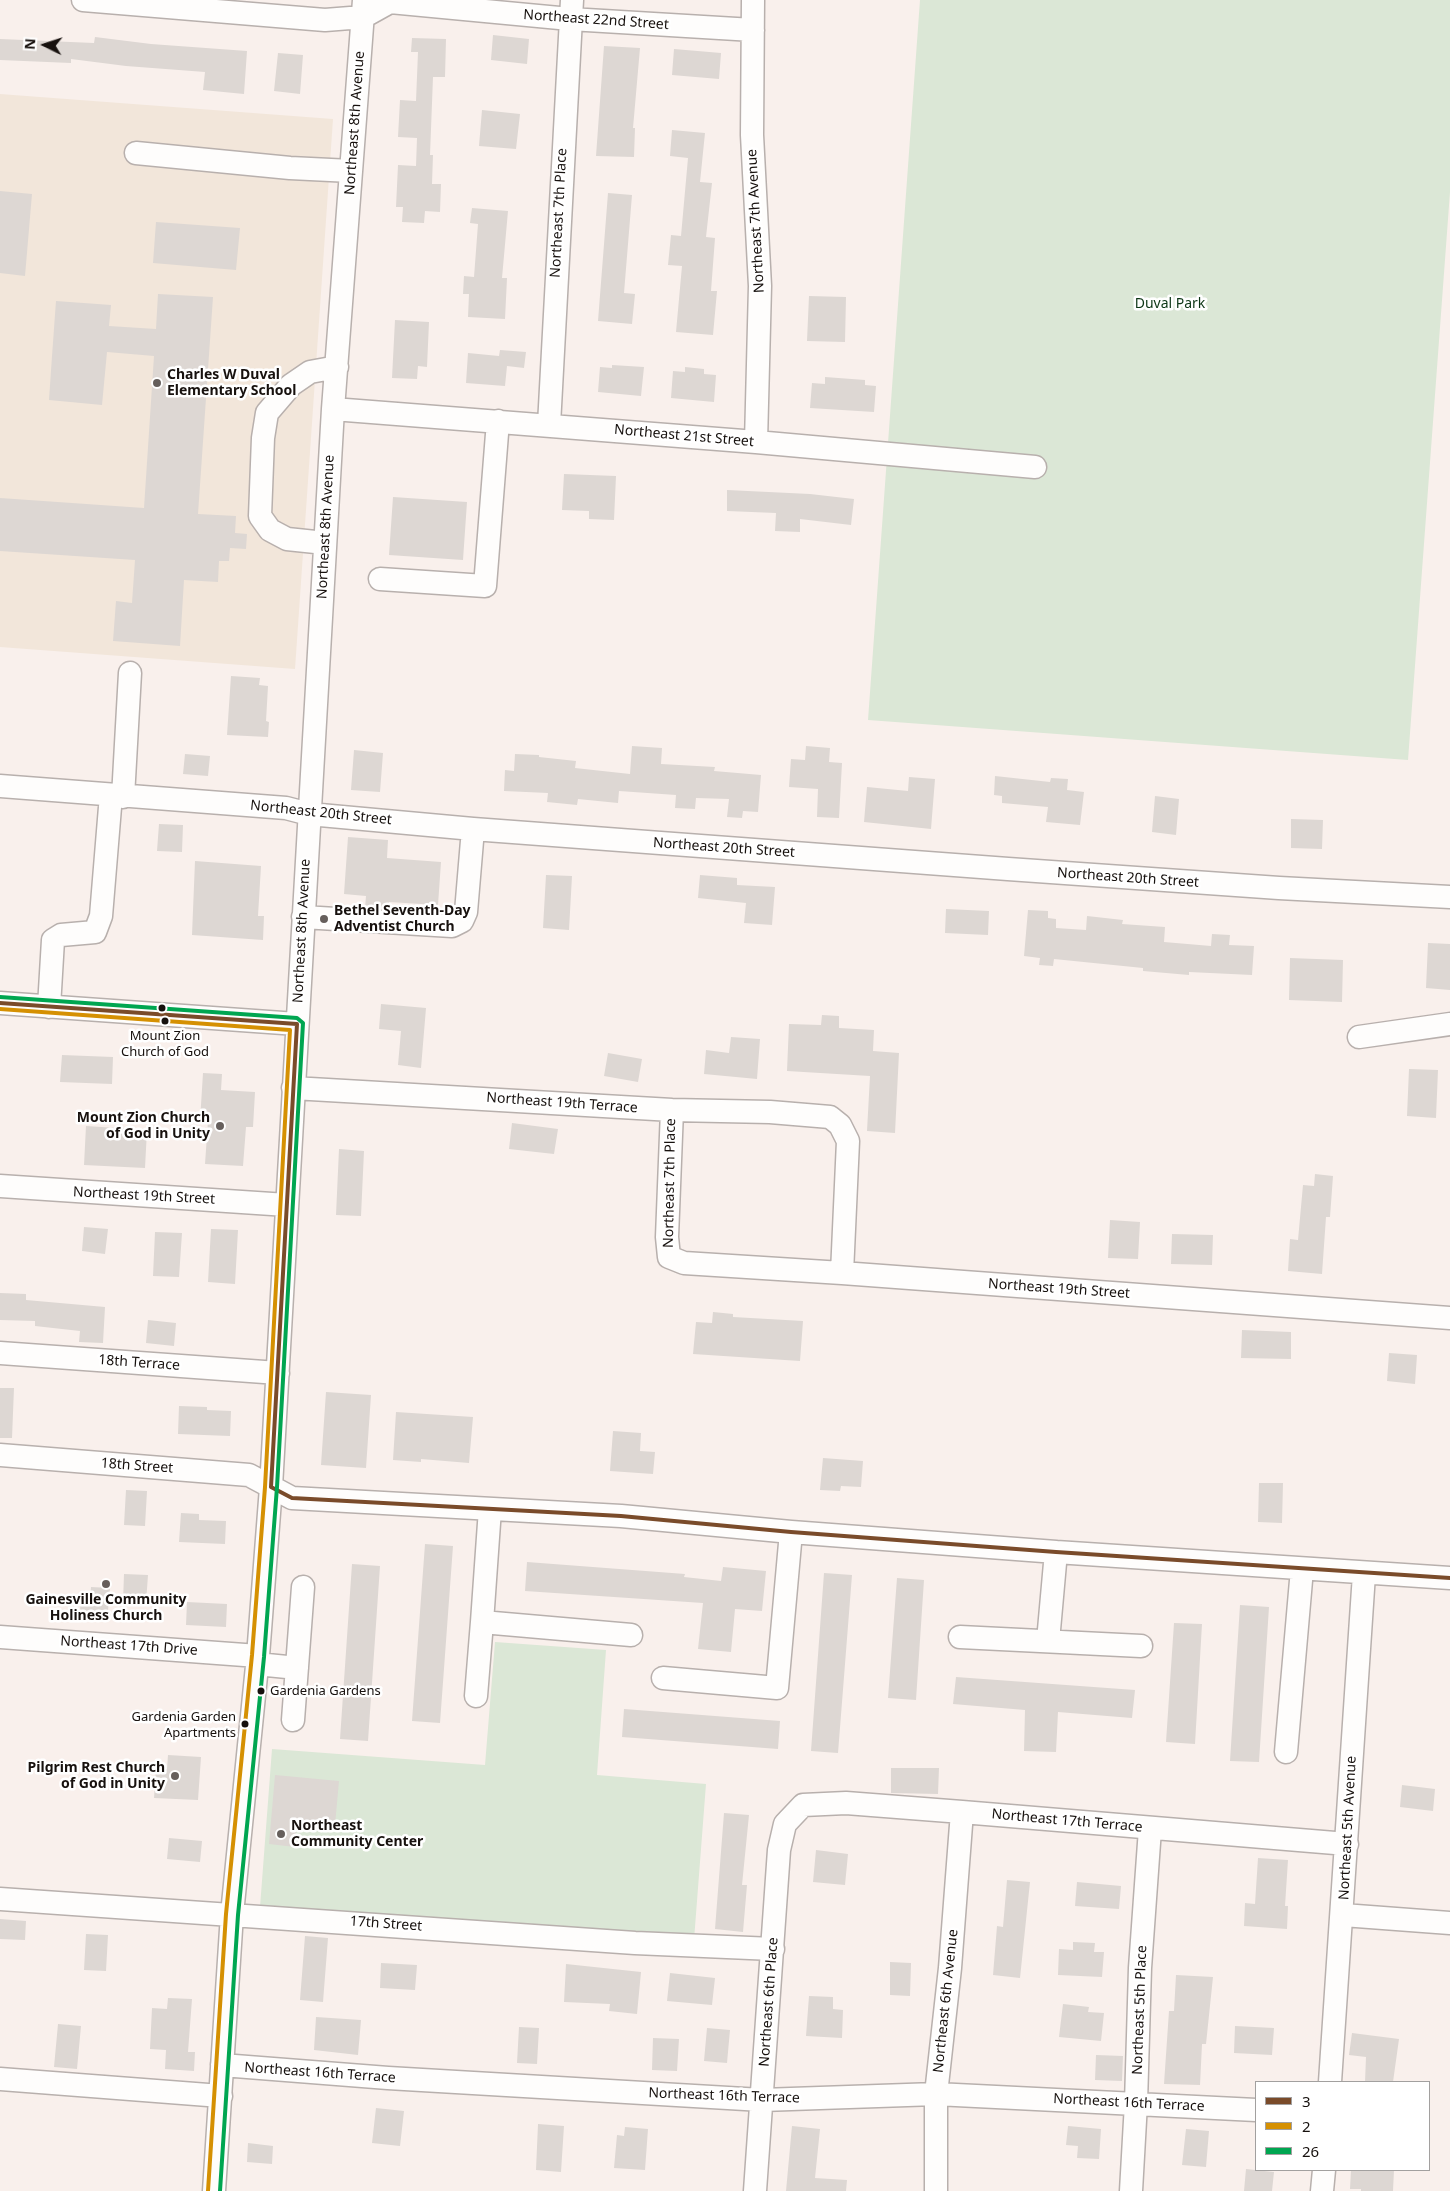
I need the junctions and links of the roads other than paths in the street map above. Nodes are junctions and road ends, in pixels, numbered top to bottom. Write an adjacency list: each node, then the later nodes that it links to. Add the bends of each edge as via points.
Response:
1 (83, 0): 3 (street, Northeast 22nd Street, via 325,20)
2 (753, 0): 5 (street, Northeast 7th Avenue)
3 (363, 9): 4 (street, Northeast 22nd Street, via 390,2); 7 (street, Northeast 8th Avenue)
4 (571, 9): 5 (street, Northeast 22nd Street); 11 (street, Northeast 7th Place)
5 (753, 30): 12 (street, Northeast 7th Avenue, via 752,135 760,286)
6 (136, 153): 7 (street)
7 (351, 171): 8 (street, Northeast 8th Avenue)
8 (337, 367): 9 (street, Northeast 8th Avenue); 14 (street, via 310,372 292,385 267,413 263,438 260,516 270,530 287,539)
9 (334, 409): 10 (street, Northeast 21st Street); 14 (street, Northeast 8th Avenue)
10 (498, 421): 11 (street, Northeast 21st Street); 15 (street, via 486,586)
11 (549, 425): 12 (street, Northeast 21st Street)
12 (756, 442): 13 (street, Northeast 21st Street)
13 (1035, 467)
14 (325, 543): 19 (street, Northeast 8th Avenue)
15 (380, 579)
16 (130, 673): 18 (street)
17 (0, 786): 18 (street, Northeast 20th Street)
18 (117, 796): 19 (street, Northeast 20th Street, via 286,808); 24 (street, via 101,916 95,932 60,935 53,940)
19 (309, 814): 20 (street, Northeast 20th Street); 22 (street, Northeast 8th Avenue)
20 (473, 829): 21 (street, Northeast 20th Street, via 1202,883); 22 (street, via 466,912 462,921 452,926)
21 (1450, 897)
22 (303, 917): 25 (street, Northeast 8th Avenue)
23 (0, 1003): 24 (street)
24 (49, 1007): 25 (street)
25 (297, 1024): 28 (street, Northeast 8th Avenue)
26 (1450, 1024): 27 (street)
27 (1359, 1038)
28 (294, 1088): 29 (street, Northeast 19th Terrace); 31 (street, Northeast 8th Avenue)
29 (672, 1110): 32 (street, Northeast 7th Place, via 666,1238); 33 (street, Northeast 19th Terrace, via 830,1117 840,1125 848,1141)
30 (0, 1186): 31 (street, Northeast 19th Street)
31 (287, 1205): 36 (street, Northeast 8th Avenue)
32 (669, 1257): 33 (street, Northeast 19th Street, via 684,1263)
33 (842, 1273): 34 (street, Northeast 19th Street)
34 (1450, 1318)
35 (0, 1353): 36 (street, 18th Terrace)
36 (278, 1373): 38 (street, Northeast 8th Avenue)
37 (0, 1456): 38 (street, 18th Street, via 249,1475)
38 (271, 1487): 39 (street, 18th Street, via 292,1498); 52 (street, Northeast 8th Avenue)
39 (490, 1508): 40 (street, 18th Street); 46 (street)
40 (791, 1532): 41 (street, 18th Street); 54 (street, via 777,1688)
41 (1056, 1552): 42 (street, 18th Street); 50 (street)
42 (1302, 1569): 43 (street, 18th Street); 57 (street)
43 (1364, 1574): 44 (street, 18th Street); 61 (street, Northeast 5th Avenue)
44 (1450, 1578)
45 (303, 1587): 53 (street)
46 (482, 1622): 47 (street); 55 (street)
47 (631, 1634)
48 (0, 1637): 52 (street, Northeast 17th Drive)
49 (960, 1637): 50 (street)
50 (1048, 1642): 51 (street)
51 (1141, 1646)
52 (258, 1660): 53 (street, Northeast 17th Drive); 63 (street, Northeast 8th Avenue)
53 (297, 1668): 56 (street)
54 (663, 1678)
55 (476, 1696)
56 (293, 1720)
57 (1286, 1752)
58 (962, 1812): 59 (street, Northeast 17th Terrace, via 846,1803 803,1805); 60 (street, Northeast 17th Terrace); 70 (street, Northeast 6th Avenue)
59 (792, 1816): 66 (street, Northeast 6th Place, via 785,1824 779,1850)
60 (1150, 1829): 61 (street, Northeast 17th Terrace); 73 (street, Northeast 5th Place, via 1140,1968)
61 (1347, 1844): 64 (street, Northeast 5th Avenue)
62 (0, 1899): 63 (street, 17th Street)
63 (232, 1914): 66 (street, 17th Street); 67 (street, Northeast 8th Avenue)
64 (1343, 1915): 65 (street); 69 (street, Northeast 5th Avenue)
65 (1450, 1924)
66 (773, 1949): 72 (street, Northeast 6th Place)
67 (222, 2065): 71 (street, Northeast 8th Avenue); 72 (street, Northeast 16th Terrace)
68 (0, 2080): 71 (street)
69 (1330, 2081)
70 (936, 2094): 72 (street, Northeast 16th Terrace); 73 (street, Northeast 16th Terrace); 78 (street, Northeast 6th Avenue)
71 (221, 2096): 76 (street, Northeast 8th Avenue)
72 (762, 2100): 77 (street, Northeast 6th Place)
73 (1136, 2103): 74 (street, Northeast 16th Terrace); 79 (street, Northeast 5th Place)
74 (1255, 2110)
75 (1324, 2171): 80 (street)
76 (214, 2191)
77 (755, 2191)
78 (936, 2191)
79 (1131, 2191)
80 (1322, 2191)

